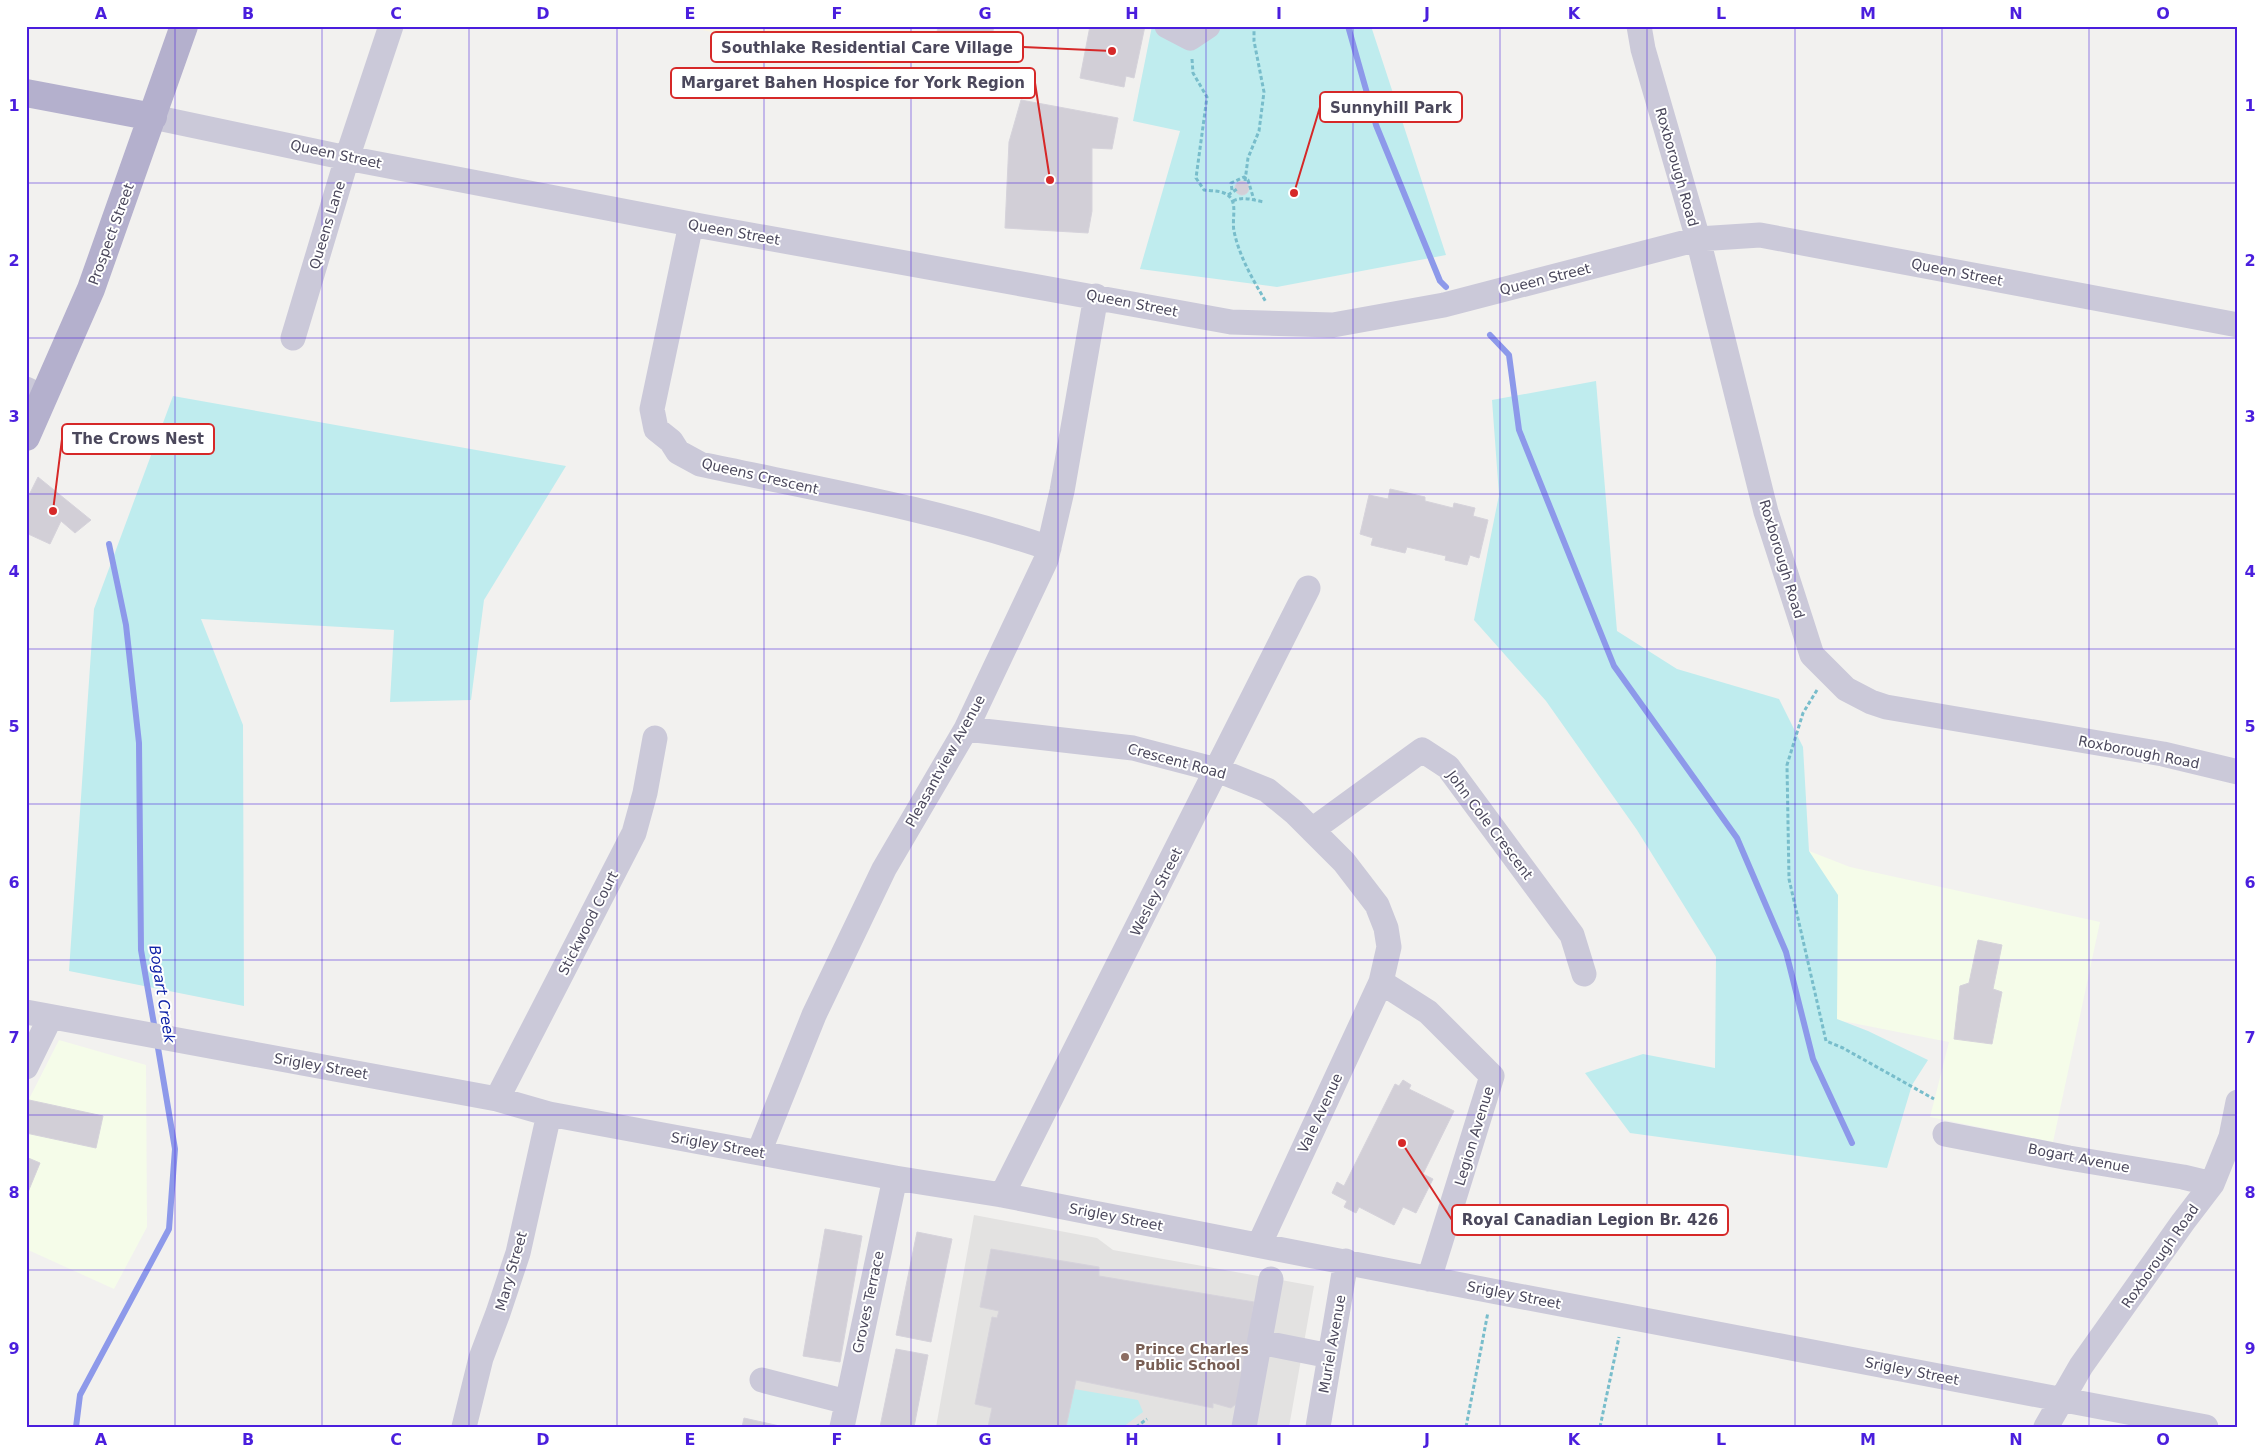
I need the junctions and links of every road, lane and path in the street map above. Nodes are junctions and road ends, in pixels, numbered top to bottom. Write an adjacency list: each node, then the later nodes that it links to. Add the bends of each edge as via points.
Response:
1 (184, 26): 8 (main road, Prospect Street)
2 (391, 26): 9 (street, Queens Lane)
3 (1167, 26): 6 (street)
4 (1254, 26): 10 (path, via 1264,92 1259,131 1248,158)
5 (1640, 26): 16 (street, Roxborough Road, via 1643,49)
6 (1199, 32): 11 (path, via 1193,73 1207,97 1196,178 1204,190)
7 (26, 93): 8 (main road, Queen Street)
8 (153, 117): 9 (street, Queen Street); 21 (main road, Prospect Street, via 91,289)
9 (347, 158): 15 (street, Queen Street); 20 (street, Queens Lane)
10 (1245, 179): 11 (path, via 1231,183 1234,189); 12 (path)
11 (1228, 195): 13 (path)
12 (1254, 200): 13 (path, via 1239,198); 14 (path)
13 (1233, 201): 18 (path, via 1234,230 1242,256)
14 (1264, 202)
15 (691, 224): 17 (street, Queen Street); 23 (street, Queens Crescent, via 652,409 656,429 671,441 678,452 700,464 970,523)
16 (1698, 239): 18 (street, Queen Street, via 1444,304 1333,325); 19 (street, Queen Street, via 1760,235); 25 (street, Roxborough Road, via 1766,512 1812,655)
17 (1096, 296): 18 (street, Queen Street, via 1232,322); 23 (street, Pleasantview Avenue)
18 (1279, 323)
19 (2238, 325)
20 (293, 338)
21 (35, 393): 22 (main road, Prospect Street)
22 (26, 437)
23 (1049, 548): 26 (street, Pleasantview Avenue)
24 (1308, 588): 28 (street, Wesley Street)
25 (1828, 671): 29 (street, Roxborough Road, via 1846,689 1886,707 2162,754); 37 (path, via 1803,713 1787,765 1789,879 1826,1041)
26 (966, 730): 28 (street, Crescent Road, via 1134,748); 41 (street, Pleasantview Avenue, via 880,878 814,1015)
27 (655, 738): 36 (street, Stickwood Court, via 634,833)
28 (1217, 770): 30 (street, Crescent Road, via 1267,790); 44 (street, Wesley Street)
29 (2238, 772)
30 (1312, 830): 31 (street, John Cole Crescent, via 1422,750 1448,767 1572,935); 32 (street, Crescent Road, via 1344,862 1377,905 1389,947)
31 (1584, 974)
32 (1381, 982): 45 (street, Vale Avenue); 48 (street, Legion Avenue, via 1428,1012 1492,1076)
33 (26, 1012): 34 (street, Srigley Street)
34 (50, 1018): 35 (street); 36 (street, Srigley Street)
35 (26, 1067)
36 (497, 1099): 39 (street, Srigley Street)
37 (1934, 1099)
38 (2238, 1102): 43 (street, Roxborough Road, via 2231,1138)
39 (549, 1114): 41 (street, Srigley Street); 57 (street, Mary Street, via 518,1253 481,1358)
40 (1945, 1134): 43 (street, Bogart Avenue, via 2183,1176)
41 (759, 1152): 42 (street, Srigley Street)
42 (894, 1178): 44 (street, Srigley Street); 55 (street, Groves Terrace)
43 (2212, 1184): 54 (street, Roxborough Road)
44 (1002, 1195): 45 (street, Srigley Street)
45 (1259, 1245): 46 (street, Srigley Street)
46 (1346, 1262): 48 (street, Srigley Street); 52 (street, Muriel Avenue)
47 (1271, 1279): 51 (street)
48 (1429, 1279): 49 (street, Srigley Street)
49 (1492, 1291): 50 (street, Srigley Street); 62 (path)
50 (1623, 1316): 54 (street, Srigley Street); 63 (path)
51 (1260, 1342): 52 (street); 60 (street)
52 (1330, 1356): 61 (street, Muriel Avenue)
53 (762, 1380): 55 (street)
54 (2060, 1400): 64 (street, Roxborough Road); 65 (street, Srigley Street)
55 (847, 1402): 58 (street, Groves Terrace)
56 (1147, 1419): 59 (path)
57 (464, 1427)
58 (842, 1427)
59 (1136, 1427)
60 (1244, 1427)
61 (1318, 1427)
62 (1466, 1427)
63 (1600, 1427)
64 (2046, 1427)
65 (2206, 1427)

